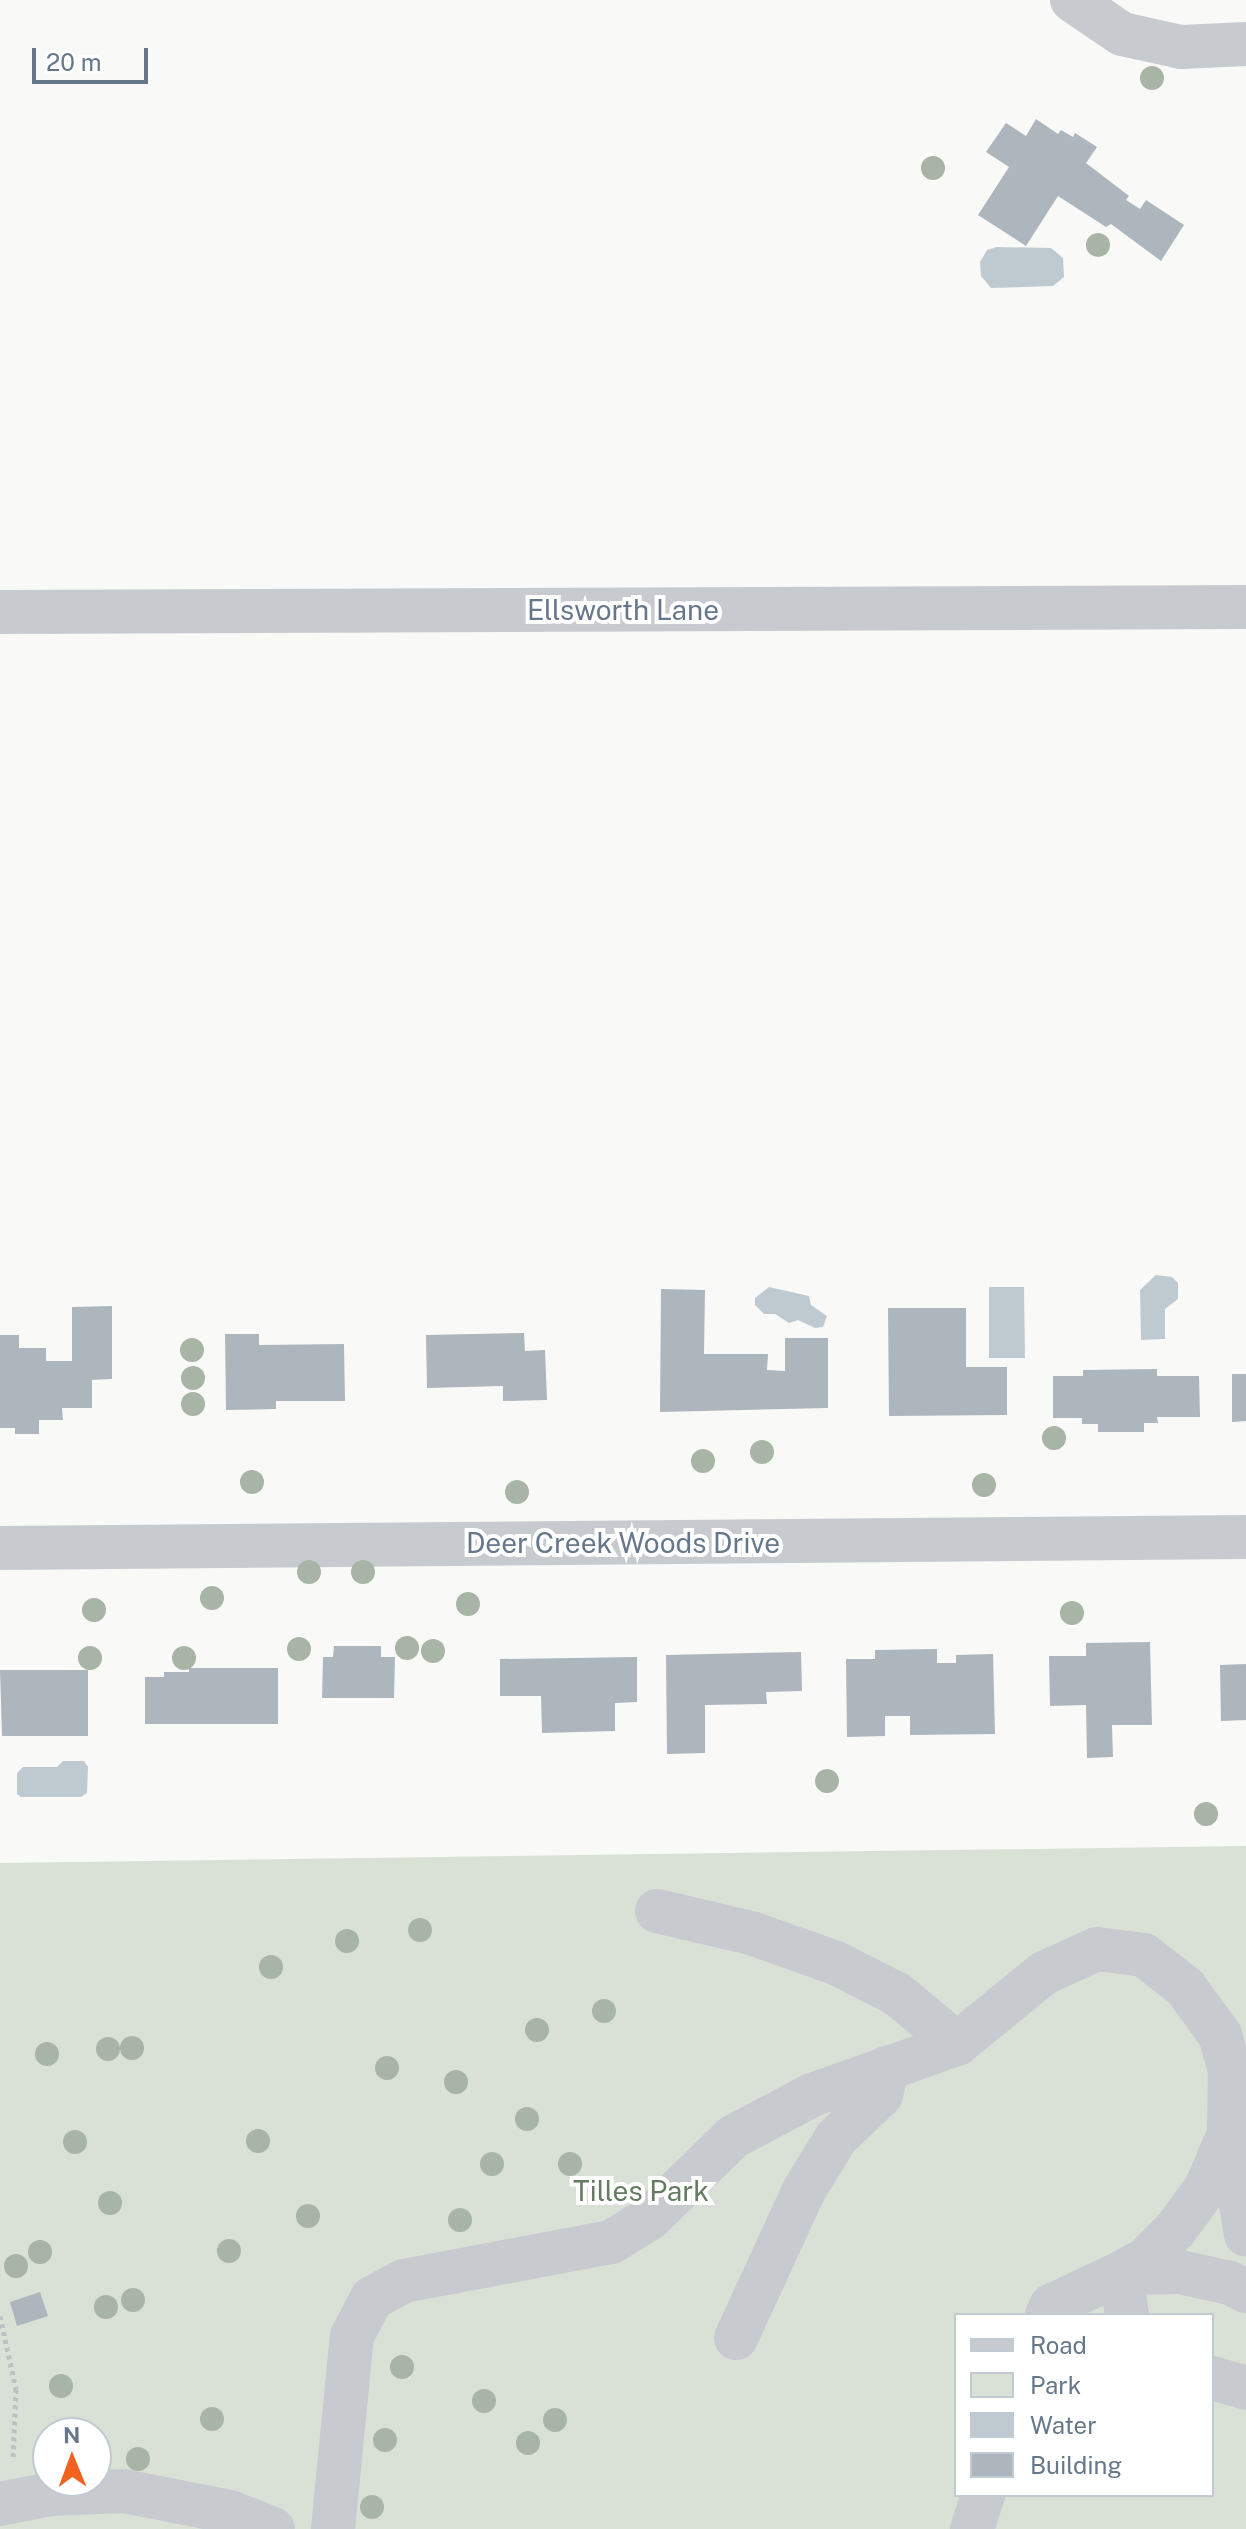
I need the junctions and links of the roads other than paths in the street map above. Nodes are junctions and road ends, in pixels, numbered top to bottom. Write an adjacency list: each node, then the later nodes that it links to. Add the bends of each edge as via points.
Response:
1 (1072, 0): 2 (street, via 1122,34 1181,47)
2 (1246, 44)
3 (1246, 607): 4 (street, Ellsworth Lane)
4 (0, 612)
5 (1246, 1537): 6 (street, Deer Creek Woods Drive)
6 (0, 1548)
7 (657, 1911): 8 (street, via 751,1933 836,1963 897,1994)
8 (957, 2044): 9 (street); 10 (street, via 1044,1973 1097,1949 1144,1955 1185,1987 1220,2035 1230,2069)
9 (887, 2068): 15 (street, via 881,2095 836,2138 803,2192); 21 (street, via 812,2095 733,2137 650,2218 611,2242 404,2281 372,2298 352,2336)
10 (1229, 2133): 11 (street); 13 (street, via 1206,2188 1146,2259)
11 (1246, 2235)
12 (1246, 2291): 13 (street, via 1180,2272)
13 (1124, 2294): 14 (street, via 1051,2306)
14 (1048, 2313)
15 (736, 2338)
16 (1214, 2379): 17 (street)
17 (1246, 2388)
18 (982, 2497): 22 (street)
19 (5, 2503): 20 (street, via 51,2494 124,2491 230,2512)
20 (273, 2529)
21 (333, 2529)
22 (972, 2529)

